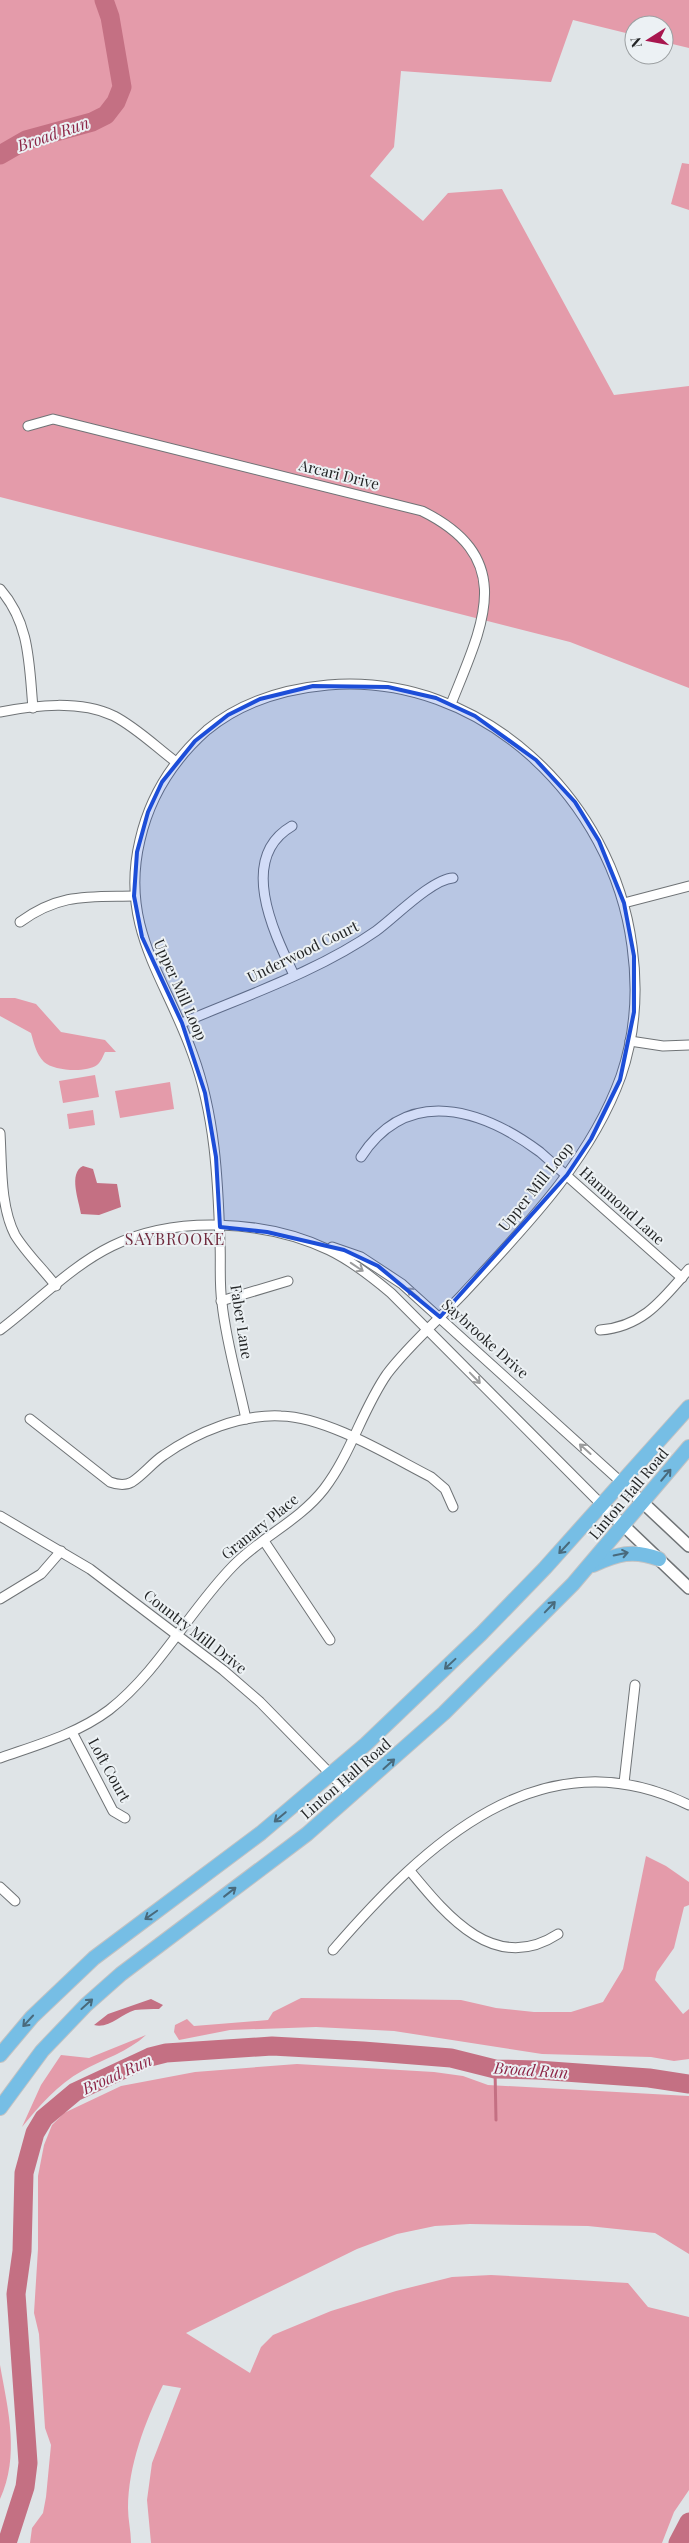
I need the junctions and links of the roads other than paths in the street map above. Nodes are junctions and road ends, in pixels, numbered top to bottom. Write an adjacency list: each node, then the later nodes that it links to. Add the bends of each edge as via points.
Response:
1 (28, 426): 3 (street, Arcari Drive, via 53,419 412,508 443,522 462,538 477,559 485,586 486,607)
2 (0, 589): 4 (street, via 16,611 26,636)
3 (451, 704): 6 (street, Upper Mill Loop, via 413,691 363,684 281,692 228,715); 11 (street, Upper Mill Loop, via 511,740 556,780 575,802 599,841)
4 (33, 708): 5 (street); 6 (street, via 78,706 98,710 129,725)
5 (0, 712)
6 (176, 762): 10 (street, Upper Mill Loop, via 148,812 137,852)
7 (292, 826): 13 (street, via 273,843 263,884 272,930)
8 (453, 878): 13 (street, Underwood Court, via 439,881 375,932)
9 (689, 886): 11 (street)
10 (134, 896): 12 (street, via 65,899); 14 (street, Upper Mill Loop, via 148,956)
11 (624, 903): 15 (street, Upper Mill Loop, via 634,956)
12 (20, 922)
13 (294, 975): 14 (street, Underwood Court)
14 (182, 1023): 21 (street, Upper Mill Loop, via 208,1109 216,1157)
15 (630, 1041): 16 (street, via 663,1046); 20 (street, Upper Mill Loop, via 620,1080 607,1110)
16 (689, 1045)
17 (0, 1133): 18 (street)
18 (1, 1151): 26 (street, via 9,1221 16,1235)
19 (361, 1157): 20 (street, Hammond Lane, via 370,1143 391,1125 424,1113 456,1111 503,1126)
20 (567, 1175): 24 (street, Hammond Lane); 28 (street, Upper Mill Loop)
21 (220, 1227): 22 (street, Saybrooke Drive, via 267,1232); 26 (street, Saybrooke Drive, via 177,1228 137,1236 93,1257); 27 (street, Faber Lane)
22 (314, 1244): 28 (street, Saybrooke Drive, one-way to 22, via 378,1266 344,1250); 30 (street, Saybrooke Drive, one-way to 30, via 337,1254 367,1274)
23 (689, 1269): 24 (street)
24 (682, 1278): 31 (street, via 636,1322)
25 (288, 1281): 27 (street)
26 (56, 1286): 29 (street, Saybrooke Drive)
27 (222, 1301): 34 (street, Faber Lane)
28 (440, 1317): 30 (street, Upper Mill Loop); 37 (street, Saybrooke Drive, one-way to 28)
29 (0, 1330)
30 (427, 1330): 35 (street, Granary Place, via 383,1381); 39 (street, Saybrooke Drive, one-way to 39)
31 (600, 1330)
32 (689, 1406): 37 (main road, Linton Hall Road)
33 (30, 1418): 34 (street, via 118,1485 132,1482 148,1466 183,1443)
34 (246, 1419): 35 (street, via 297,1417 327,1425)
35 (354, 1439): 40 (street, via 438,1482); 43 (street, Granary Place, via 320,1495)
36 (689, 1447): 38 (main road, Linton Hall Road, one-way to 36)
37 (621, 1482): 38 (street); 39 (main road, Linton Hall Road)
38 (643, 1503): 42 (main road, Linton Hall Road); 44 (street)
39 (602, 1505): 42 (street); 55 (main road, Linton Hall Road, one-way to 55, via 481,1634)
40 (453, 1507)
41 (0, 1516): 45 (street, Country Mill Drive)
42 (624, 1526): 46 (street); 47 (main road, Linton Hall Road)
43 (264, 1541): 50 (street, Granary Place, via 225,1574); 51 (street)
44 (689, 1546)
45 (61, 1551): 49 (street, via 29,1584); 50 (street, Country Mill Drive)
46 (659, 1559): 47 (main road, one-way to 46, via 623,1553 639,1553); 48 (street)
47 (586, 1569): 57 (main road, Linton Hall Road, one-way to 47, via 444,1713)
48 (689, 1588)
49 (0, 1599)
50 (177, 1634): 53 (street, Granary Place, via 125,1696 106,1713); 55 (street, Country Mill Drive, via 260,1702)
51 (330, 1640)
52 (635, 1685): 56 (street)
53 (72, 1732): 54 (street, Granary Place); 59 (street, Loft Court, via 113,1811)
54 (0, 1758)
55 (331, 1774): 57 (street, Country Mill Drive); 65 (main road, Linton Hall Road, one-way to 65, via 261,1833 94,1958 32,2017)
56 (624, 1783): 58 (street, via 650,1789); 60 (street, via 594,1781 566,1784 512,1798 471,1821)
57 (352, 1796): 66 (main road, Linton Hall Road, one-way to 57, via 42,2051 86,2005 121,1974 307,1834)
58 (689, 1805)
59 (125, 1818)
60 (410, 1871): 63 (street, via 462,1927 494,1944 510,1948 532,1947); 64 (street)
61 (0, 1887): 62 (street)
62 (15, 1901)
63 (558, 1934)
64 (332, 1950)
65 (0, 2055)
66 (0, 2108)

